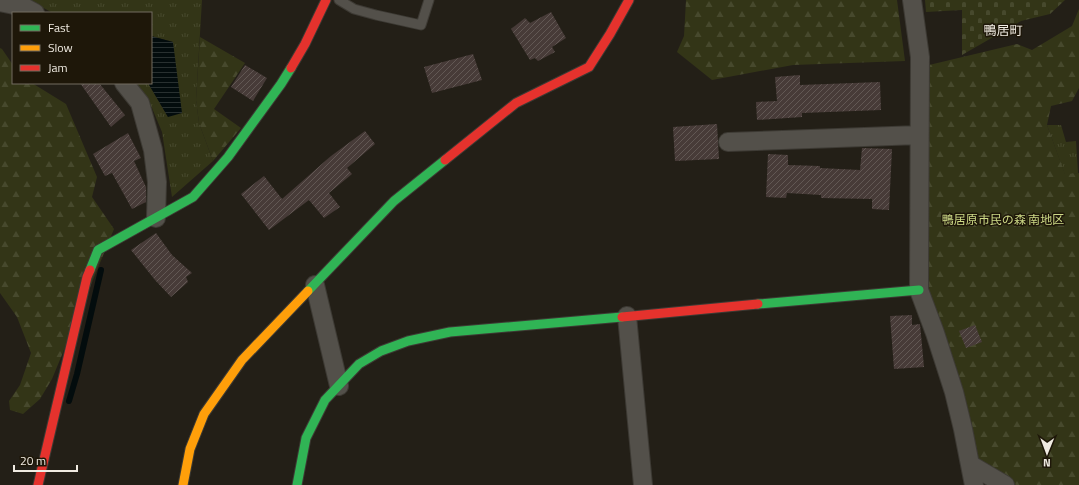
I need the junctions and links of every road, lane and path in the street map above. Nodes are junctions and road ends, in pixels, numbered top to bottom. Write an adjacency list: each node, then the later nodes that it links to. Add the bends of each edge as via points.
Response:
1 (326, 0): 11 (street, via 305,44 281,84 228,157 193,197)
2 (339, 0): 3 (lane, via 354,9 376,16 422,25)
3 (429, 0)
4 (629, 0): 12 (street, via 589,67 516,103 394,202)
5 (912, 0): 9 (street, via 920,57)
6 (0, 2): 7 (street, via 24,7)
7 (33, 12)
8 (125, 84): 11 (street, via 140,103 153,150 157,182)
9 (919, 135): 10 (street); 13 (street)
10 (728, 142)
11 (156, 218): 17 (street, via 98,250 87,277)
12 (315, 285): 15 (street); 18 (street, via 242,360 204,414 190,449)
13 (919, 290): 14 (street); 16 (street, via 954,392)
14 (627, 316): 15 (street, via 450,332 408,341 359,364); 20 (street)
15 (339, 386): 19 (street, via 325,400 306,438)
16 (971, 465): 21 (street); 22 (street)
17 (38, 485)
18 (183, 485)
19 (297, 485)
20 (643, 485)
21 (974, 485)
22 (1005, 485)

